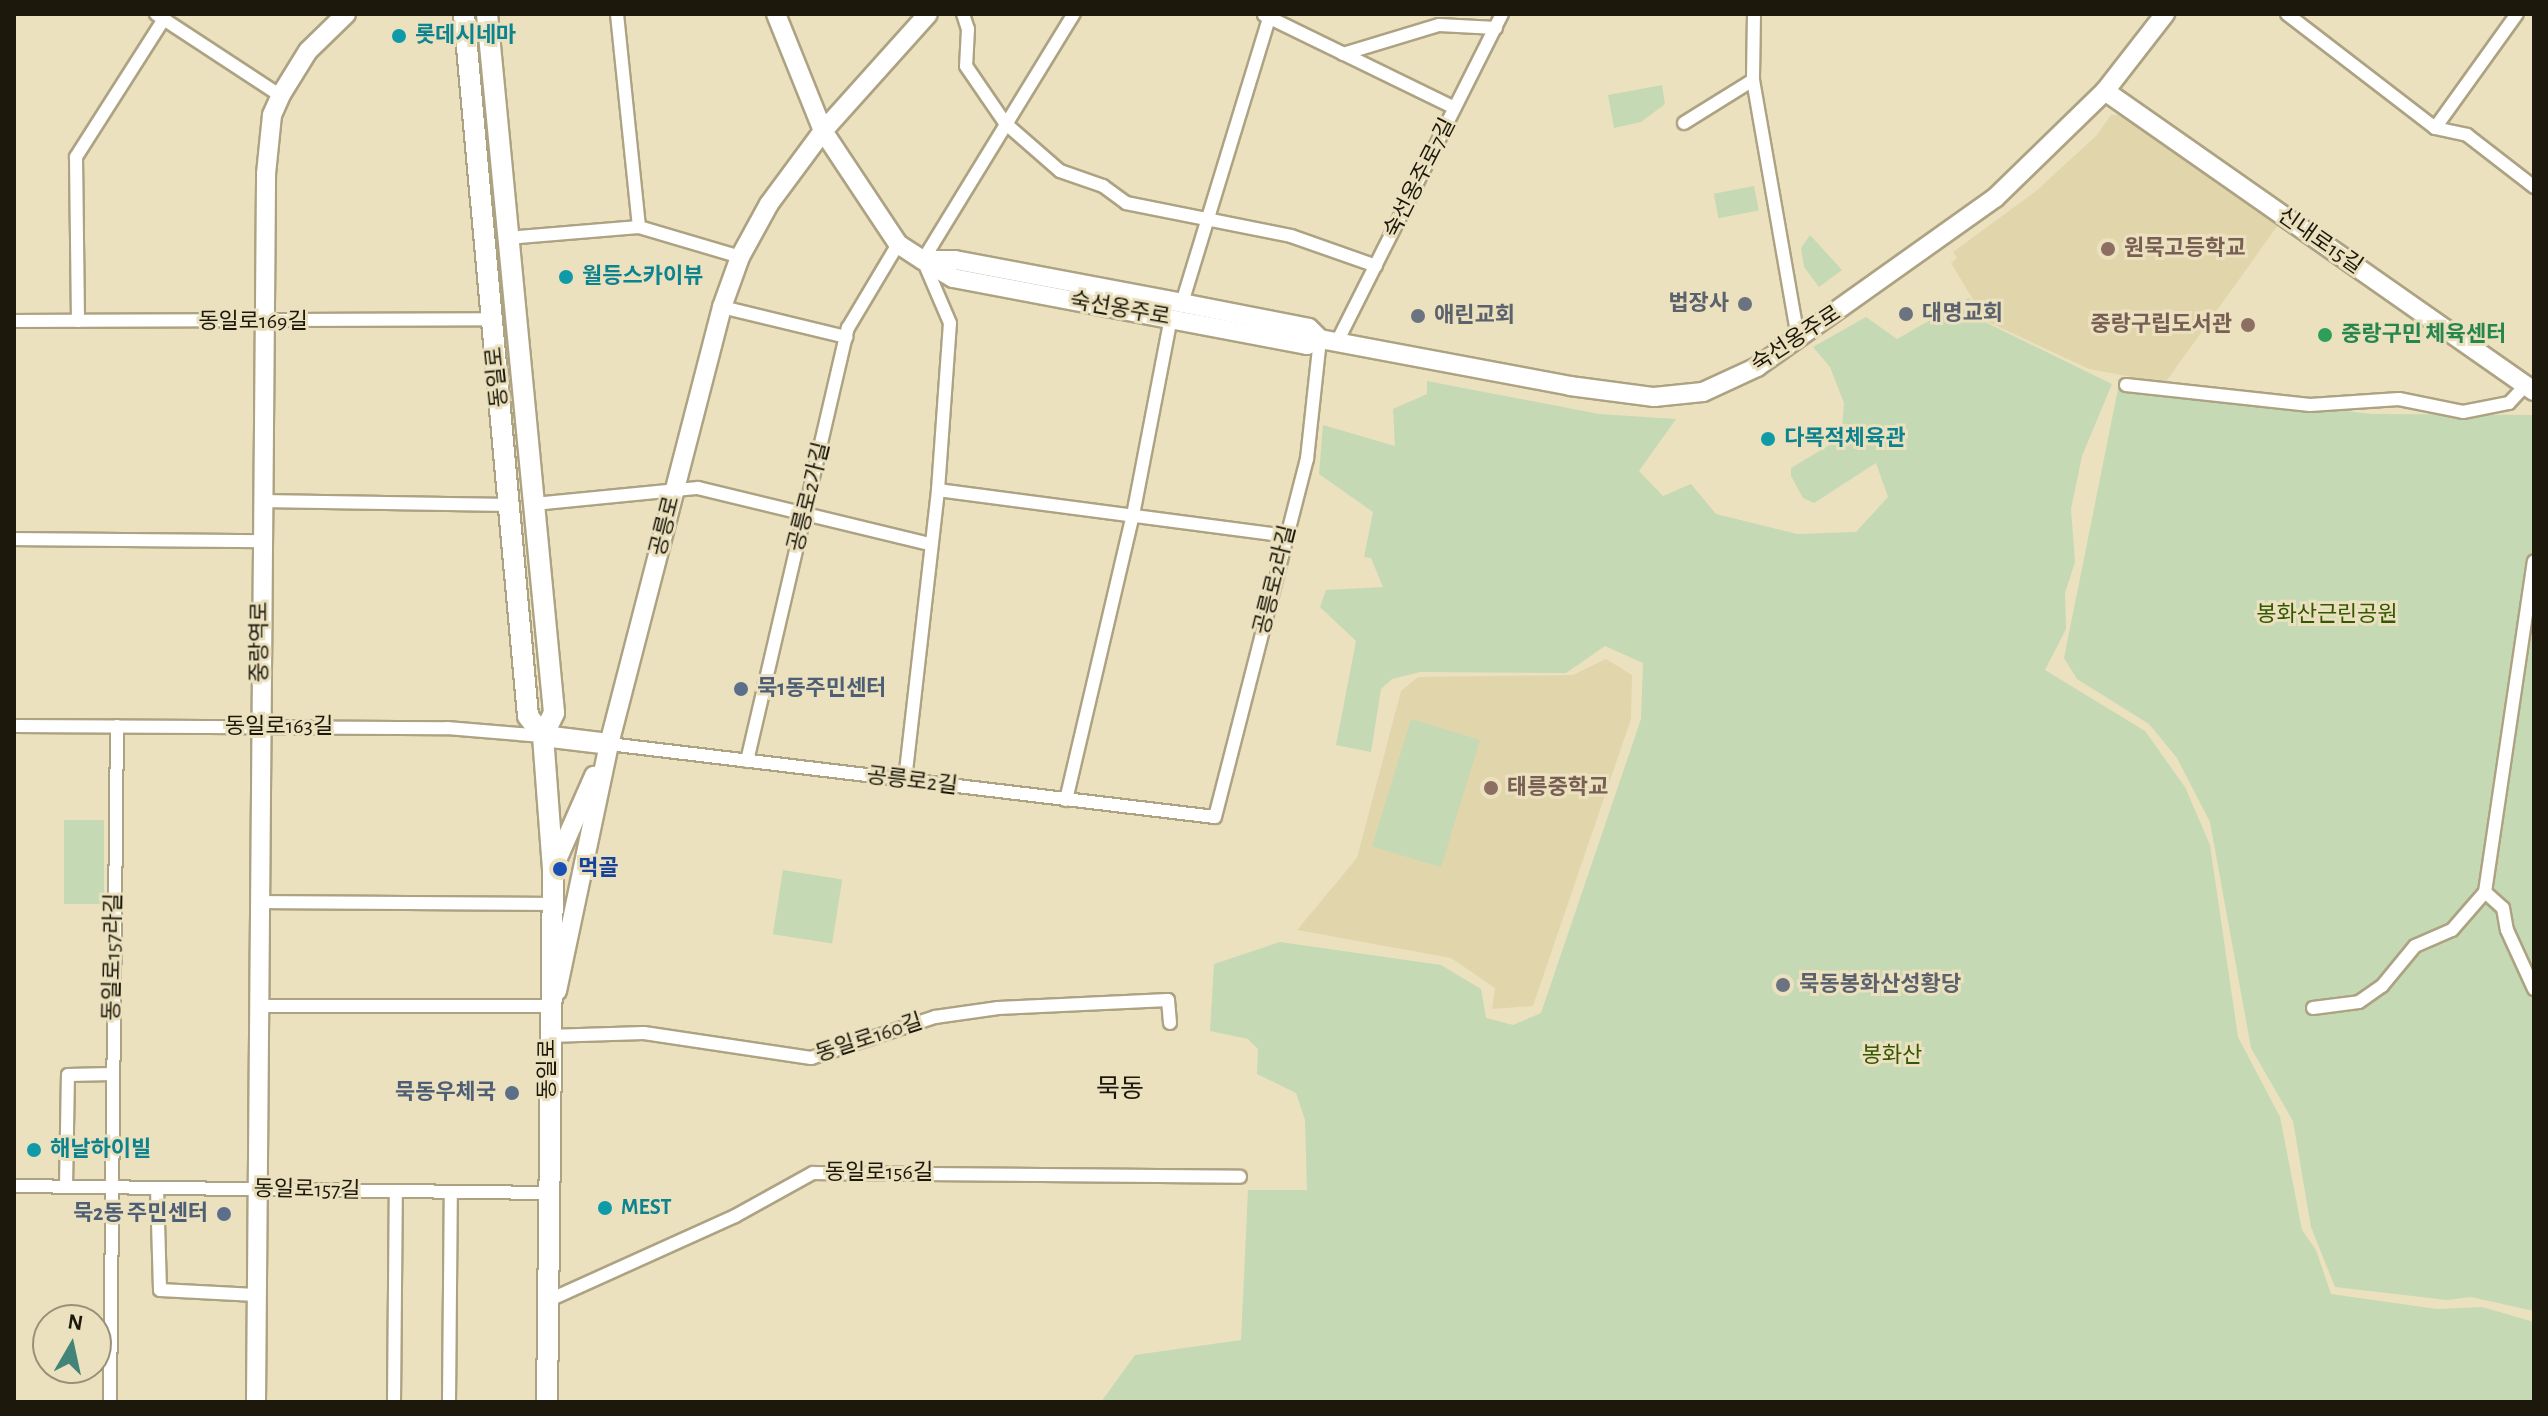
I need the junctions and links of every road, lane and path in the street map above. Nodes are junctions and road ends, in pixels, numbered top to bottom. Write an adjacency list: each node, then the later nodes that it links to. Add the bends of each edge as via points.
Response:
1 (346, 14): 22 (street, 중랑역로, via 308,51)
2 (464, 14): 18 (main road, 동일로)
3 (487, 14): 17 (main road, 동일로)
4 (617, 14): 32 (street)
5 (776, 14): 27 (street)
6 (928, 14): 27 (street, 공릉로)
7 (1074, 14): 24 (street)
8 (1502, 14): 16 (street, 숙선옹주로7길)
9 (1754, 14): 20 (street)
10 (2165, 14): 21 (street, 숙선옹주로)
11 (2287, 14): 26 (street)
12 (2517, 14): 26 (street)
13 (967, 15): 24 (street, via 966,66)
14 (160, 16): 22 (street); 43 (street, via 76,157)
15 (1265, 16): 19 (street); 31 (street)
16 (1496, 28): 19 (street, via 1439,25); 23 (street, 숙선옹주로7길)
17 (490, 49): 18 (main road, via 480,33 474,33); 29 (main road, 동일로)
18 (467, 51): 30 (main road, 동일로)
19 (1343, 54): 23 (street)
20 (1753, 80): 25 (street); 46 (street)
21 (2105, 91): 46 (street, 숙선옹주로, via 1995,198); 49 (street, 신내로15길)
22 (281, 96): 44 (street, 중랑역로, via 267,146)
23 (1455, 108): 37 (street, 숙선옹주로7길)
24 (1005, 123): 31 (street, via 1060,171 1103,186 1126,203); 36 (street)
25 (1684, 123)
26 (2435, 128): 28 (street, via 2467,135)
27 (823, 131): 34 (street); 35 (street, 공릉로, via 769,204)
28 (2534, 187)
29 (504, 213): 30 (main road, via 495,235); 33 (main road, 동일로)
30 (481, 215): 40 (main road, 동일로)
31 (1206, 218): 37 (street, via 1291,236); 41 (street)
32 (639, 227): 33 (street); 35 (street)
33 (507, 238): 38 (main road, 동일로)
34 (898, 244): 36 (street); 45 (street, 공릉로2가길)
35 (740, 257): 39 (street, 공릉로)
36 (923, 260): 41 (street, 숙선옹주로, via 955,260); 51 (street, via 950,323)
37 (1376, 266): 47 (street, 숙선옹주로7길)
38 (512, 297): 40 (main road, via 498,277); 53 (main road, 동일로)
39 (722, 307): 45 (street); 50 (street, 공릉로)
40 (490, 309): 44 (street, 동일로169길); 54 (main road, 동일로)
41 (1177, 310): 47 (street, 숙선옹주로, via 1309,328); 56 (street)
42 (14, 321): 43 (street, 동일로169길)
43 (78, 321): 44 (street, 동일로169길)
44 (261, 322): 52 (street, 중랑역로)
45 (846, 337): 55 (street, 공릉로2가길)
46 (1798, 338): 47 (street, 숙선옹주로, via 1723,384 1654,397)
47 (1329, 341): 57 (street, 공릉로2라길)
48 (2126, 385): 49 (street, via 2310,405 2399,399 2463,412 2509,403)
49 (2530, 388)
50 (675, 489): 53 (street); 55 (street, via 698,488); 68 (street, 공릉로)
51 (938, 490): 56 (street); 60 (street)
52 (261, 501): 54 (street); 59 (street, 중랑역로)
53 (534, 504): 62 (main road, 동일로)
54 (510, 505): 63 (main road, 동일로)
55 (803, 513): 60 (street); 69 (street, 공릉로2가길)
56 (1133, 515): 57 (street); 71 (street)
57 (1286, 536): 72 (street, 공릉로2라길)
58 (14, 539): 59 (street)
59 (261, 541): 66 (street, 중랑역로)
60 (930, 544): 70 (street)
61 (2534, 562): 74 (street)
62 (549, 669): 63 (main road, via 542,686 534,687); 67 (main road, 동일로, via 554,713)
63 (524, 670): 67 (main road, 동일로, via 528,716)
64 (14, 726): 65 (street, 동일로163길)
65 (117, 726): 66 (street, 동일로163길); 83 (street, 동일로157라길)
66 (260, 727): 67 (street, 동일로163길, via 447,728); 75 (street, 중랑역로)
67 (543, 736): 68 (main road); 73 (main road, 동일로)
68 (609, 744): 69 (street, 공릉로2길); 73 (street, 공릉로); 82 (street, 공릉로)
69 (747, 761): 70 (street, 공릉로2길)
70 (905, 780): 71 (street, 공릉로2길)
71 (1066, 800): 72 (street, 공릉로2길)
72 (1215, 817)
73 (553, 869): 76 (main road, 동일로)
74 (2485, 892): 77 (street, via 2503,908 2507,930); 80 (street, via 2452,930 2415,946 2382,986 2359,1002)
75 (259, 902): 76 (street); 78 (street, 중랑역로)
76 (553, 904): 79 (main road, 동일로)
77 (2534, 989)
78 (259, 1006): 79 (street); 89 (street, 중랑역로)
79 (547, 1006): 82 (main road, 동일로)
80 (2313, 1008)
81 (1170, 1023): 82 (street, 동일로160길, via 1168,1000 998,1008 935,1017 811,1058 644,1033)
82 (548, 1036): 92 (main road, 동일로)
83 (112, 1074): 86 (street, via 68,1075); 87 (street, 동일로157라길)
84 (1240, 1177): 94 (street, 동일로156길, via 813,1173 735,1216)
85 (14, 1186): 86 (street, 동일로157길)
86 (66, 1187): 87 (street, 동일로157길)
87 (112, 1187): 88 (street, 동일로157길); 95 (street, 동일로157라길)
88 (157, 1188): 89 (street, 동일로157길); 93 (street, via 160,1290)
89 (258, 1189): 90 (street, 동일로157길); 93 (street, 중랑역로)
90 (396, 1191): 91 (street, 동일로157길); 97 (street)
91 (451, 1192): 92 (street, 동일로157길); 98 (street)
92 (548, 1193): 94 (main road, 동일로)
93 (256, 1295): 96 (street, 중랑역로)
94 (547, 1301): 99 (main road, 동일로)
95 (110, 1402)
96 (256, 1402)
97 (394, 1402)
98 (449, 1402)
99 (547, 1402)

